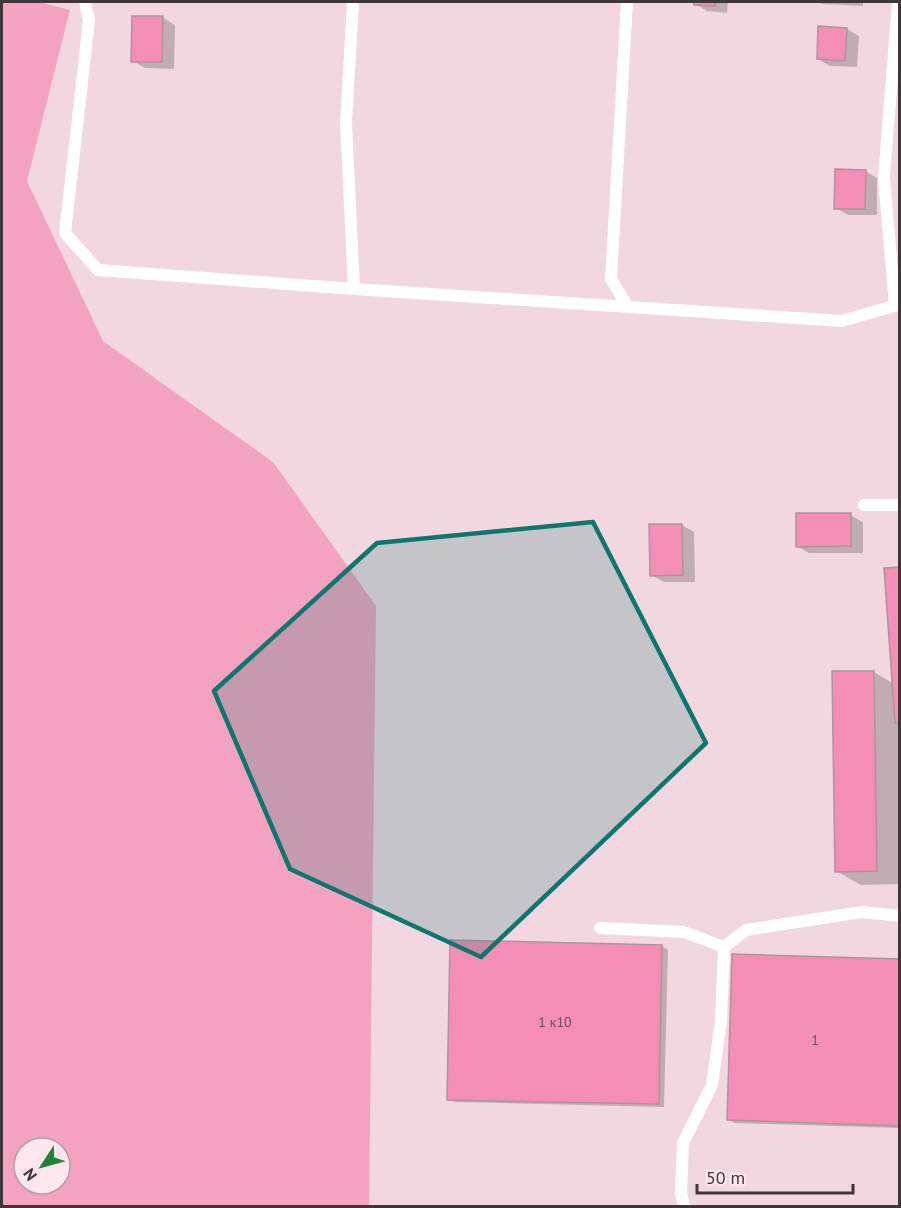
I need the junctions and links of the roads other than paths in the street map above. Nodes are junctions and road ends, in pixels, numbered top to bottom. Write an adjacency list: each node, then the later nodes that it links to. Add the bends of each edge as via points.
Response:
1 (85, 2): 5 (lane, via 89,20 65,233 98,270)
2 (353, 2): 5 (lane, via 346,122)
3 (627, 2): 7 (lane, via 611,279)
4 (898, 2): 6 (lane, via 884,177)
5 (354, 289): 7 (lane)
6 (897, 305): 7 (lane, via 842,321)
7 (628, 307)
8 (864, 505): 9 (lane)
9 (900, 505)
10 (900, 916): 12 (lane, via 862,912 746,930)
11 (600, 927): 12 (lane, via 684,932)
12 (724, 947): 13 (lane, via 721,1022 712,1085 683,1143)
13 (684, 1206)

